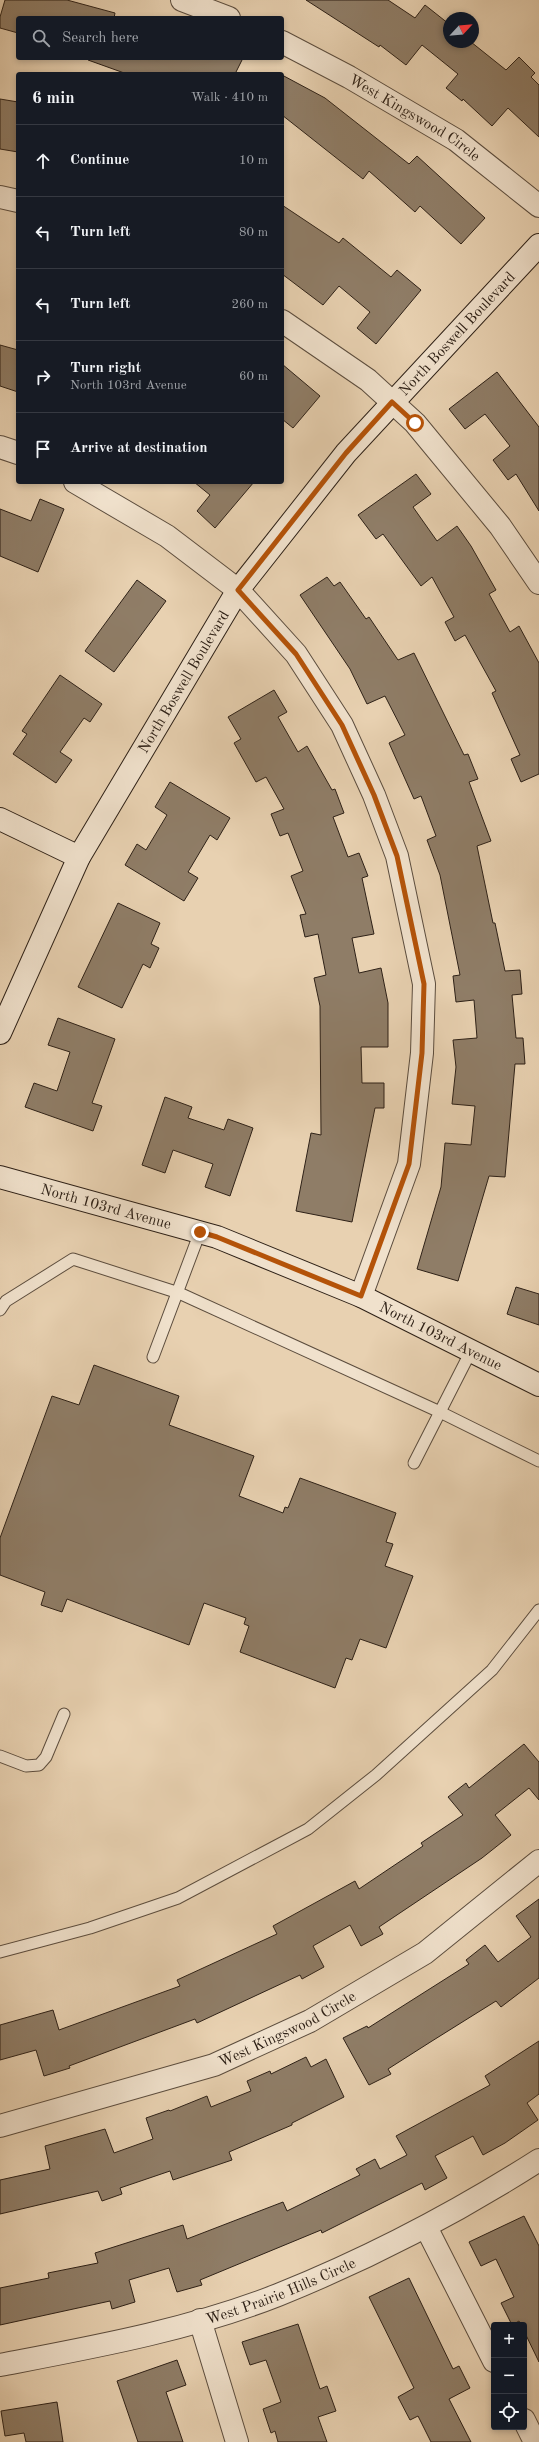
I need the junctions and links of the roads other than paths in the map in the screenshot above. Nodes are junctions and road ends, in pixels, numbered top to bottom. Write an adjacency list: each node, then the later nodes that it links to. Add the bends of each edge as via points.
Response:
1 (182, 0): 2 (street)
2 (223, 16)
3 (284, 43): 6 (street, West Kingswood Circle, via 349,77 456,140)
4 (0, 196): 5 (street)
5 (16, 200)
6 (539, 206)
7 (539, 245): 9 (street, North Boswell Boulevard)
8 (284, 322): 9 (street, via 368,380)
9 (392, 402): 13 (street, via 415,423 500,526); 14 (street, North Boswell Boulevard, via 346,453)
10 (0, 448): 11 (street)
11 (16, 452)
12 (78, 484): 14 (street, via 167,536)
13 (539, 583)
14 (238, 590): 16 (street, North Boswell Boulevard); 21 (street, via 296,654 342,725 374,795 397,856 424,984 422,1053 409,1164)
15 (0, 818): 16 (street)
16 (79, 857): 17 (street, North Boswell Boulevard)
17 (0, 1033)
18 (0, 1177): 19 (street, North 103rd Avenue)
19 (200, 1232): 20 (lane); 21 (street, North 103rd Avenue)
20 (179, 1293): 22 (lane, via 73,1258 6,1301); 24 (lane); 26 (lane)
21 (361, 1296): 23 (street, North 103rd Avenue)
22 (0, 1310)
23 (471, 1351): 25 (street, North 103rd Avenue); 26 (lane)
24 (153, 1357)
25 (539, 1385)
26 (440, 1412): 27 (lane); 28 (lane)
27 (539, 1461)
28 (414, 1463)
29 (539, 1610): 33 (lane, via 492,1670 376,1775 308,1829 178,1898 90,1928)
30 (64, 1714): 31 (lane, via 46,1757 39,1766 26,1766)
31 (0, 1756)
32 (539, 1861): 34 (street, West Kingswood Circle, via 425,1953 310,2021 214,2066)
33 (0, 1952)
34 (0, 2126)
35 (539, 2160): 36 (street, West Prairie Hills Circle, via 472,2203)
36 (426, 2227): 37 (street, West Prairie Hills Circle, via 352,2263 277,2295); 38 (street)
37 (200, 2320): 39 (street, West Prairie Hills Circle, via 124,2341); 41 (street)
38 (493, 2358)
39 (0, 2365)
40 (527, 2426): 42 (street)
41 (237, 2442)
42 (535, 2442)

